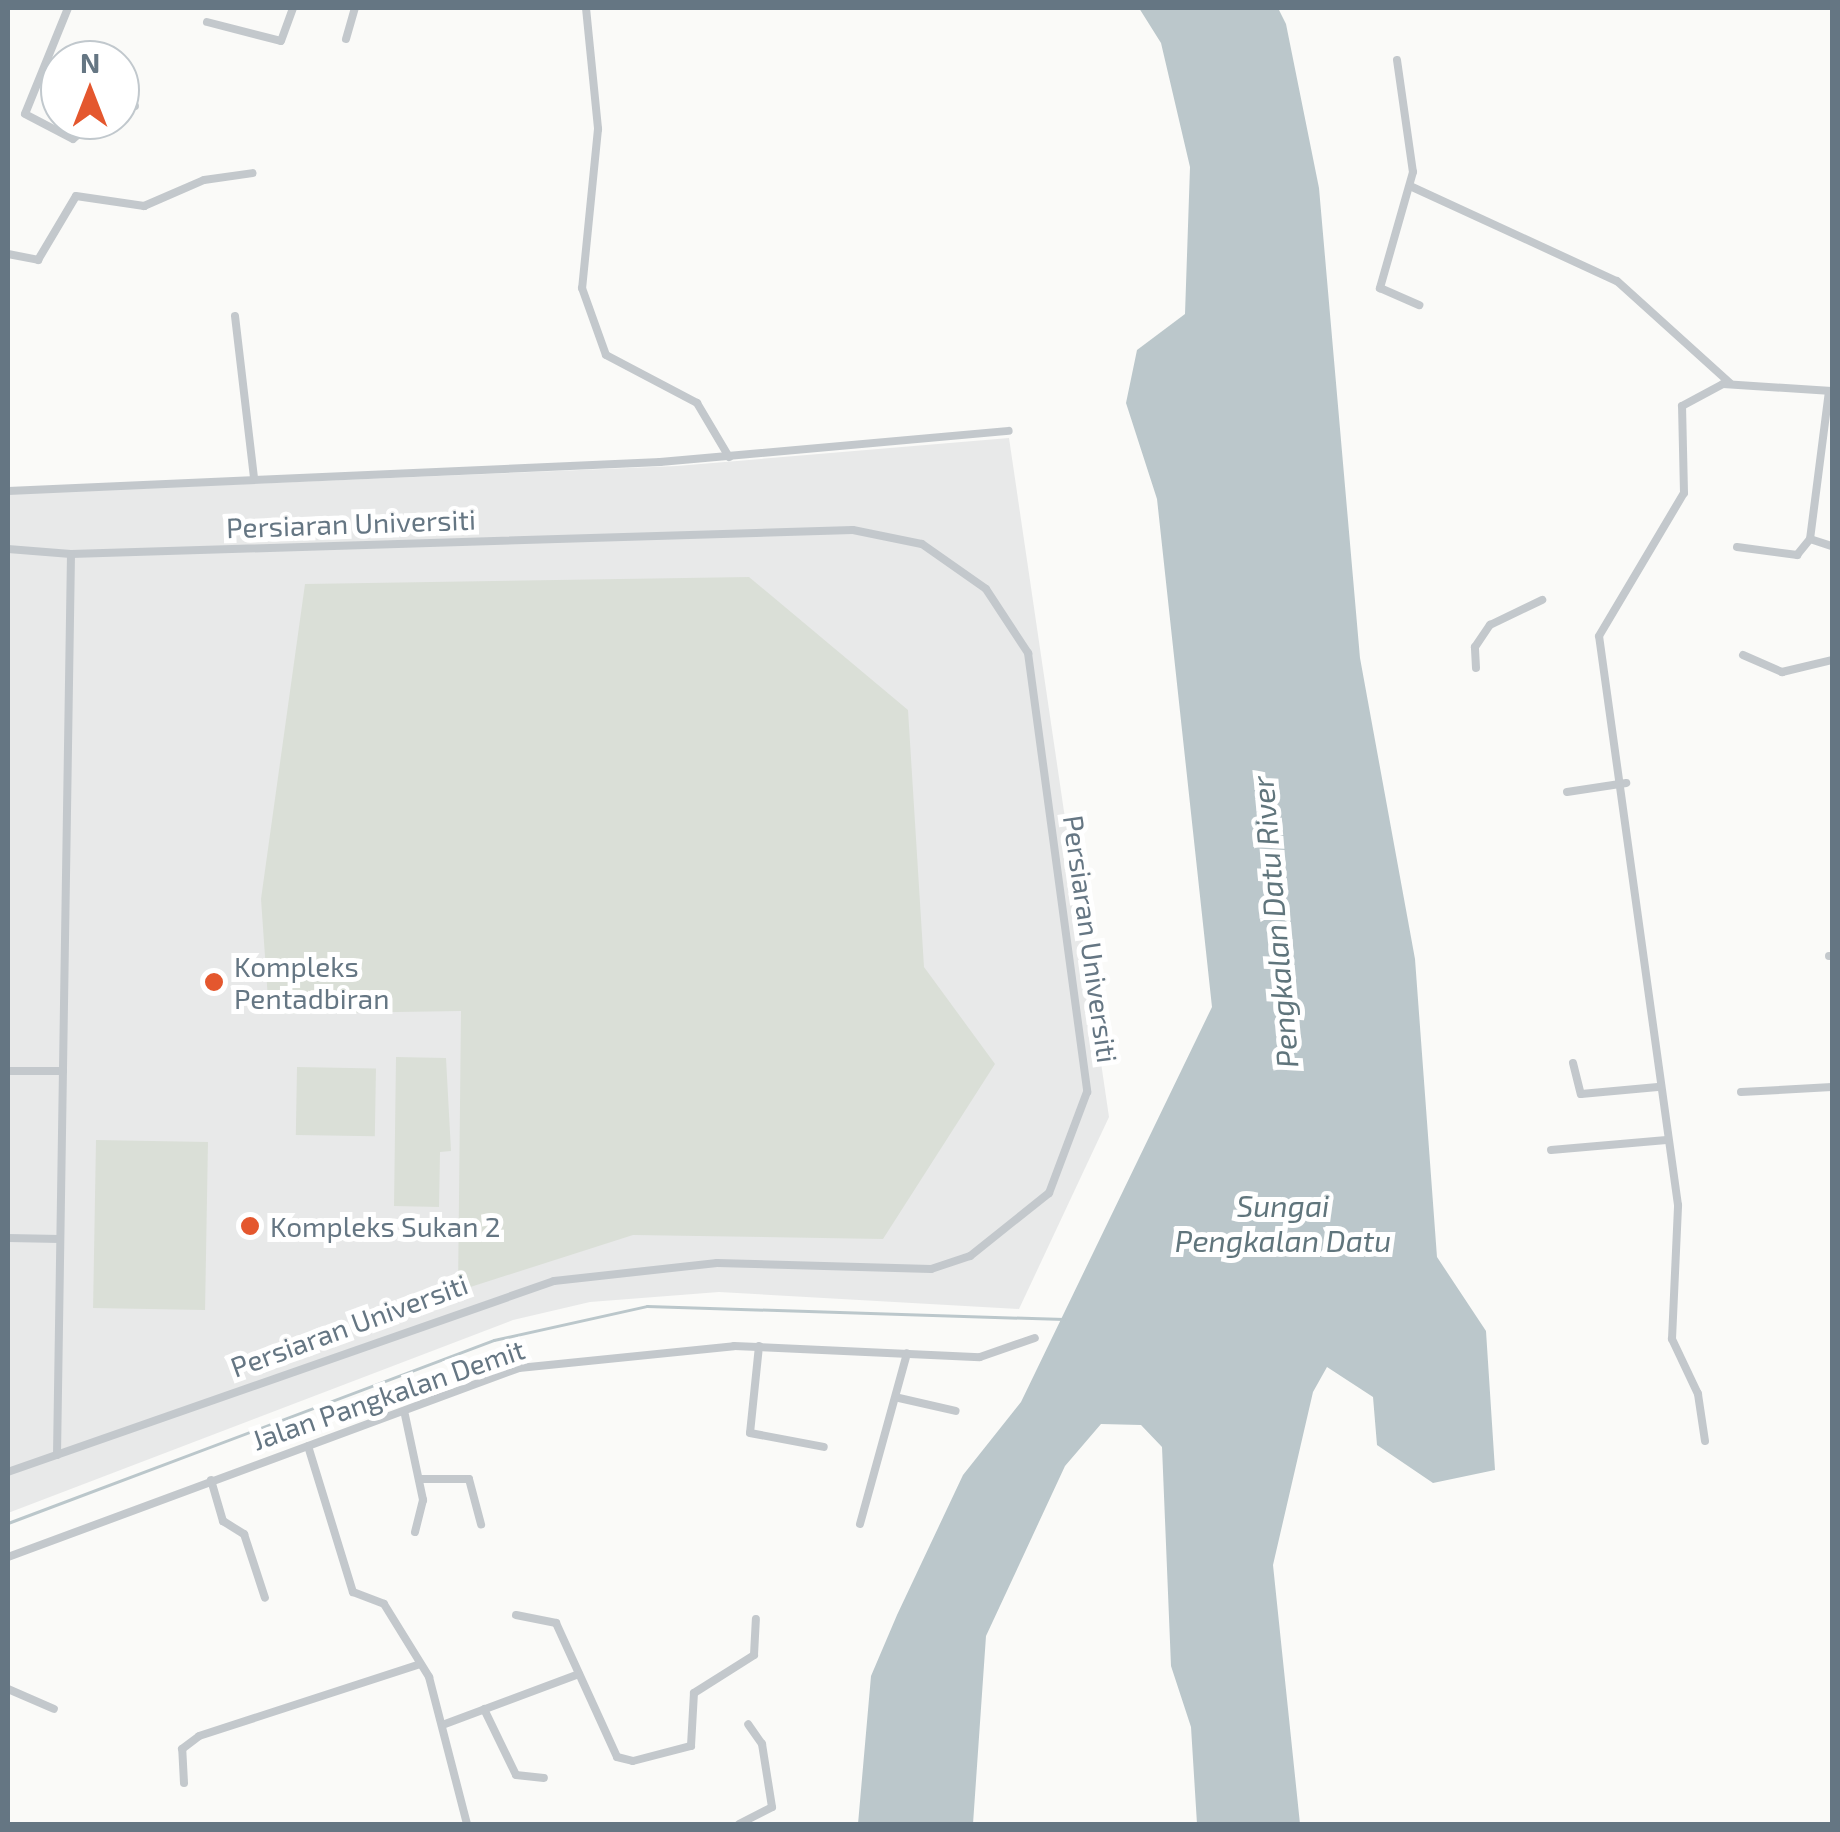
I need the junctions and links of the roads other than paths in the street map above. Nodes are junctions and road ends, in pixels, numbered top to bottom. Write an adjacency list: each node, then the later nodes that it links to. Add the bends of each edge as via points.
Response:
1 (68, 8): 7 (street)
2 (293, 8): 5 (street, via 281,41)
3 (355, 8): 6 (street)
4 (586, 8): 19 (street, via 598,128 582,288 606,355 696,402)
5 (207, 22)
6 (346, 39)
7 (55, 40)
8 (1397, 60): 12 (street)
9 (40, 79): 10 (street, via 26,114)
10 (40, 121)
11 (253, 173): 13 (street, via 204,180 144,206 76,196 38,260)
12 (1410, 186): 14 (street, via 1380,288); 16 (street, via 1617,281)
13 (8, 254)
14 (1419, 305)
15 (235, 316): 20 (street)
16 (1731, 384): 17 (street); 31 (street, via 1690,399 1677,416 1684,493 1599,636)
17 (1830, 391): 22 (street)
18 (1009, 432): 19 (street)
19 (729, 457): 20 (street)
20 (254, 477): 21 (street)
21 (8, 491)
22 (1810, 540): 23 (street, via 1797,554); 24 (street)
23 (1736, 546)
24 (1832, 546)
25 (8, 548): 26 (street, Persiaran Universiti)
26 (70, 554): 35 (street); 52 (street, Persiaran Universiti, via 853,530 922,544 986,589 1028,653 1087,1092 1049,1193 970,1256 931,1269 716,1263 554,1281)
27 (1542, 600): 30 (street, via 1490,625 1476,647)
28 (1743, 655): 29 (street, via 1782,672)
29 (1832, 660)
30 (1476, 668)
31 (1626, 783): 32 (street); 36 (street)
32 (1567, 792)
33 (1573, 1063): 36 (street, via 1581,1094)
34 (8, 1071): 35 (street)
35 (62, 1071): 42 (street)
36 (1658, 1087): 39 (street)
37 (1832, 1087): 38 (street)
38 (1741, 1092)
39 (1667, 1140): 40 (street); 49 (street, via 1678,1205 1672,1339 1698,1394)
40 (1551, 1150)
41 (8, 1238): 42 (street)
42 (60, 1239): 52 (street)
43 (1034, 1338): 45 (street, Jalan Pangkalan Demit, via 980,1358)
44 (759, 1346): 45 (street, Jalan Pangkalan Demit); 48 (street, Jalan Pangkalan Demit, via 519,1368); 51 (street, via 750,1433)
45 (907, 1352): 46 (street)
46 (899, 1398): 47 (street); 57 (street)
47 (956, 1411)
48 (404, 1415): 50 (street, Jalan Pangkalan Demit); 54 (street)
49 (1704, 1442)
50 (308, 1446): 55 (street, Jalan Pangkalan Demit); 63 (street, via 353,1592 384,1604)
51 (824, 1447)
52 (57, 1454): 53 (street, Persiaran Universiti)
53 (8, 1472)
54 (420, 1479): 56 (street, via 469,1480); 58 (street)
55 (211, 1480): 59 (street, Jalan Pangkalan Demit); 60 (street, via 223,1520 244,1534)
56 (481, 1524)
57 (860, 1524)
58 (415, 1532)
59 (8, 1557)
60 (265, 1598)
61 (516, 1614): 64 (street, via 552,1618)
62 (756, 1619): 64 (street, via 754,1655 698,1685 691,1746 680,1754 617,1757)
63 (420, 1664): 68 (street); 71 (street, via 199,1736 182,1748)
64 (579, 1674): 67 (street)
65 (8, 1689): 66 (street)
66 (54, 1709)
67 (484, 1709): 68 (street); 70 (street, via 516,1775)
68 (445, 1724): 72 (street)
69 (748, 1724): 73 (street, via 762,1744 772,1807)
70 (544, 1778)
71 (184, 1783)
72 (467, 1824)
73 (739, 1824)

